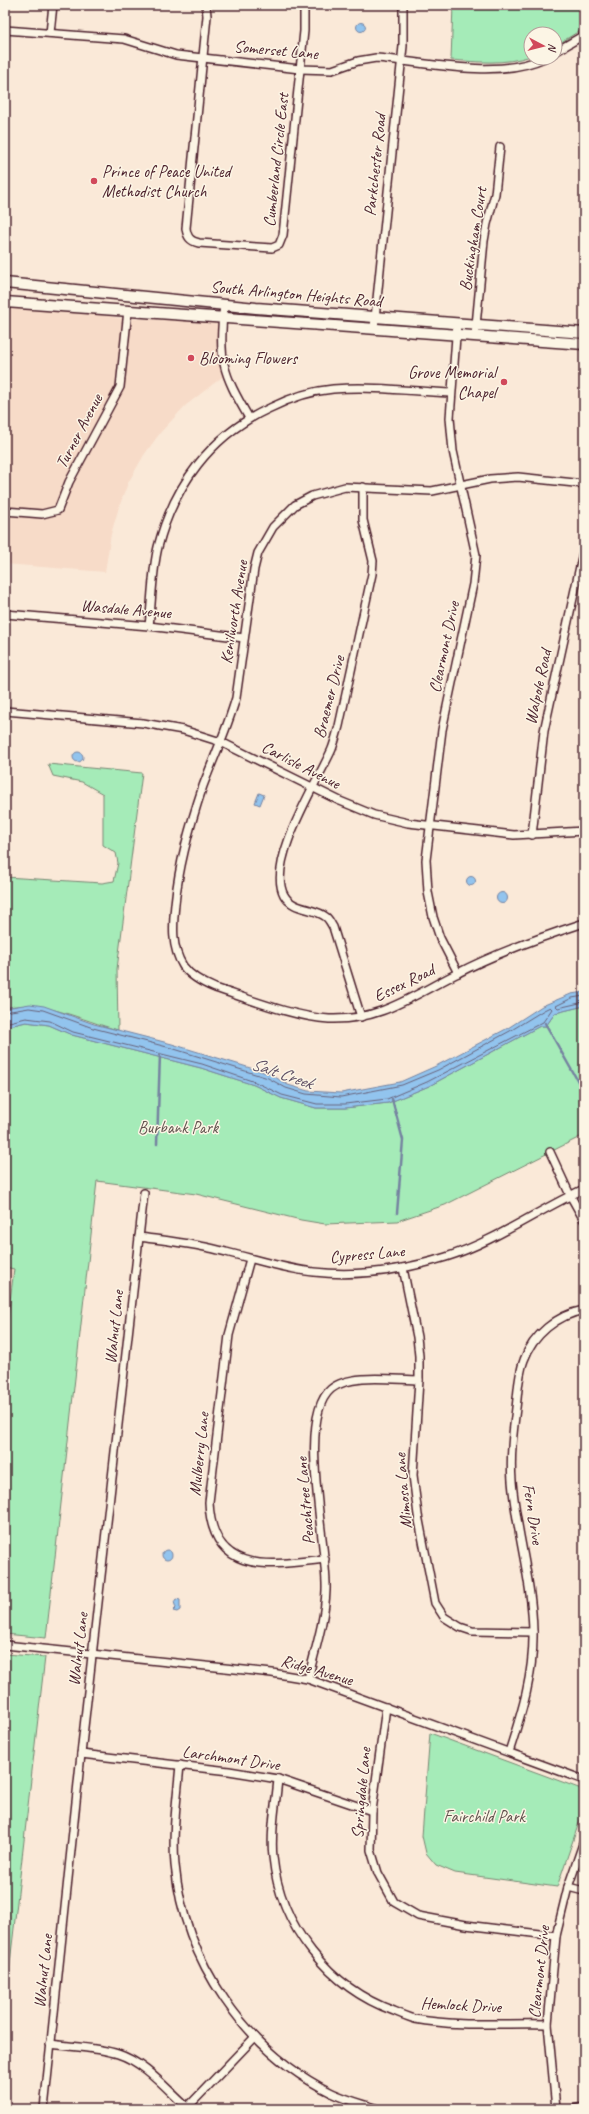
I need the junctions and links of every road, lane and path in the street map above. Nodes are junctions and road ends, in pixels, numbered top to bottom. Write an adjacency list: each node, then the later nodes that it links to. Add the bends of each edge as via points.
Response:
1 (53, 5): 6 (street)
2 (206, 5): 9 (street)
3 (304, 5): 12 (street)
4 (403, 5): 10 (street, Parkchester Road)
5 (5, 30): 6 (street, Somerset Lane)
6 (50, 33): 9 (street, Somerset Lane, via 124,39 176,55)
7 (584, 35): 8 (street)
8 (563, 47)
9 (203, 59): 12 (street, Somerset Lane); 12 (street, Cumberland Circle East, via 186,228 193,242 207,244 272,248 279,245 283,235)
10 (401, 60): 11 (street, Somerset Lane, via 495,69); 12 (street, Somerset Lane, via 376,58 332,70); 19 (street, Parkchester Road)
11 (523, 65)
12 (300, 69)
13 (500, 147): 21 (street, Buckingham Court, via 495,194 484,241)
14 (5, 283): 16 (main road, South Arlington Heights Road)
15 (5, 302): 17 (main road, South Arlington Heights Road)
16 (224, 305): 18 (street); 19 (main road, South Arlington Heights Road)
17 (128, 310): 18 (main road, South Arlington Heights Road); 32 (street, Turner Avenue, via 120,387 71,478 58,510 42,514)
18 (222, 316): 22 (main road, South Arlington Heights Road); 28 (street, via 222,361 233,391)
19 (374, 317): 20 (main road, South Arlington Heights Road); 22 (street, Parkchester Road)
20 (457, 323): 21 (main road, South Arlington Heights Road); 24 (street, Clearmont Drive)
21 (476, 325): 23 (main road, South Arlington Heights Road); 25 (street, Buckingham Court)
22 (374, 328): 24 (main road, South Arlington Heights Road)
23 (584, 333)
24 (456, 334): 25 (main road, South Arlington Heights Road); 27 (street, Clearmont Drive)
25 (476, 336): 26 (main road, South Arlington Heights Road)
26 (584, 344)
27 (451, 393): 28 (street, via 333,389 290,398); 30 (street, Clearmont Drive, via 452,438)
28 (249, 418): 35 (street, via 226,434 205,455 183,484 168,515 158,548)
29 (584, 484): 30 (street, Kenilworth Avenue, via 518,477 490,479)
30 (461, 486): 31 (street, Kenilworth Avenue, via 432,491); 40 (street, Clearmont Drive, via 476,555 473,584 442,730)
31 (363, 487): 36 (street, Kenilworth Avenue, via 338,488 312,496 295,505 273,528 258,553); 39 (street, Braemer Drive, via 363,520 373,561 372,574 339,726)
32 (5, 511)
33 (584, 548): 42 (street, Walpole Road, via 544,731)
34 (5, 614): 35 (street, Wasdale Avenue)
35 (149, 626): 36 (street, Wasdale Avenue)
36 (244, 638): 38 (street, Kenilworth Avenue, via 236,698)
37 (5, 711): 38 (street, Carlisle Avenue, via 144,723 183,730)
38 (221, 742): 39 (street, Carlisle Avenue); 44 (street, Kenilworth Avenue, via 189,829 177,887)
39 (314, 787): 40 (street, Carlisle Avenue, via 374,815); 46 (street, Braemer Drive, via 294,825 286,848 281,884 289,902 327,917 333,927)
40 (431, 826): 42 (street, Carlisle Avenue); 45 (street, Clearmont Drive, via 426,860 428,892 440,938)
41 (584, 831): 42 (street, Carlisle Avenue)
42 (532, 835)
43 (584, 923): 45 (street, Essex Road, via 516,946)
44 (173, 926): 46 (street, Essex Road, via 174,941 184,966 204,983 313,1017)
45 (458, 972): 46 (street, Essex Road, via 384,1012)
46 (361, 1017)
47 (550, 1152): 50 (street)
48 (584, 1189): 50 (street, Cypress Lane)
49 (144, 1193): 52 (street, Walnut Lane)
50 (570, 1195): 51 (street); 54 (street, Cypress Lane, via 463,1250)
51 (584, 1220)
52 (140, 1237): 53 (street, Cypress Lane, via 215,1249); 60 (street, Walnut Lane)
53 (250, 1259): 54 (street, Cypress Lane, via 290,1268 337,1274); 57 (street, Mulberry Lane, via 228,1335 209,1502 210,1517 214,1531 225,1547 236,1556 250,1562 268,1564)
54 (403, 1268): 56 (street, Mimosa Lane, via 417,1337)
55 (584, 1310): 58 (street, Fern Drive, via 567,1315 542,1332 528,1351 522,1367 514,1428 512,1481 532,1605)
56 (420, 1380): 57 (street, Peachtree Lane, via 349,1380 337,1384 322,1399 318,1412 315,1488); 58 (street, Mimosa Lane, via 413,1475 435,1603 444,1617 472,1631)
57 (325, 1559): 61 (street, Peachtree Lane, via 324,1607)
58 (533, 1632): 63 (street, Fern Drive, via 528,1692)
59 (5, 1645): 60 (street, Ridge Avenue)
60 (93, 1653): 61 (street, Ridge Avenue); 64 (street, Walnut Lane)
61 (308, 1679): 62 (street, Ridge Avenue)
62 (386, 1707): 63 (street, Ridge Avenue); 68 (street, Springdale Lane)
63 (509, 1752): 67 (street, Ridge Avenue)
64 (81, 1754): 65 (street, Larchmont Drive); 75 (street, Walnut Lane)
65 (180, 1765): 66 (street, Larchmont Drive); 74 (street, via 174,1853 186,1922 197,1952 213,1981 231,2009)
66 (278, 1779): 68 (street, Larchmont Drive); 73 (street, Hemlock Drive, via 273,1857 278,1885 290,1918 310,1949 329,1971 364,1997 382,2007 413,2018 445,2022)
67 (584, 1780)
68 (372, 1811): 72 (street, Springdale Lane, via 371,1850 378,1873 394,1902 418,1916 466,1925)
69 (584, 1841): 70 (street, Clearmont Drive)
70 (568, 1887): 71 (street); 72 (street, Clearmont Drive)
71 (584, 1891)
72 (556, 1936): 73 (street, Clearmont Drive)
73 (548, 2024): 80 (street, Clearmont Drive)
74 (254, 2037): 78 (street); 79 (street, via 284,2063 316,2084 350,2100)
75 (50, 2044): 77 (street, Walnut Lane); 78 (street, via 102,2050 127,2058 157,2079)
76 (584, 2108): 81 (street)
77 (44, 2109)
78 (187, 2109)
79 (378, 2109)
80 (556, 2109)
81 (574, 2109)

